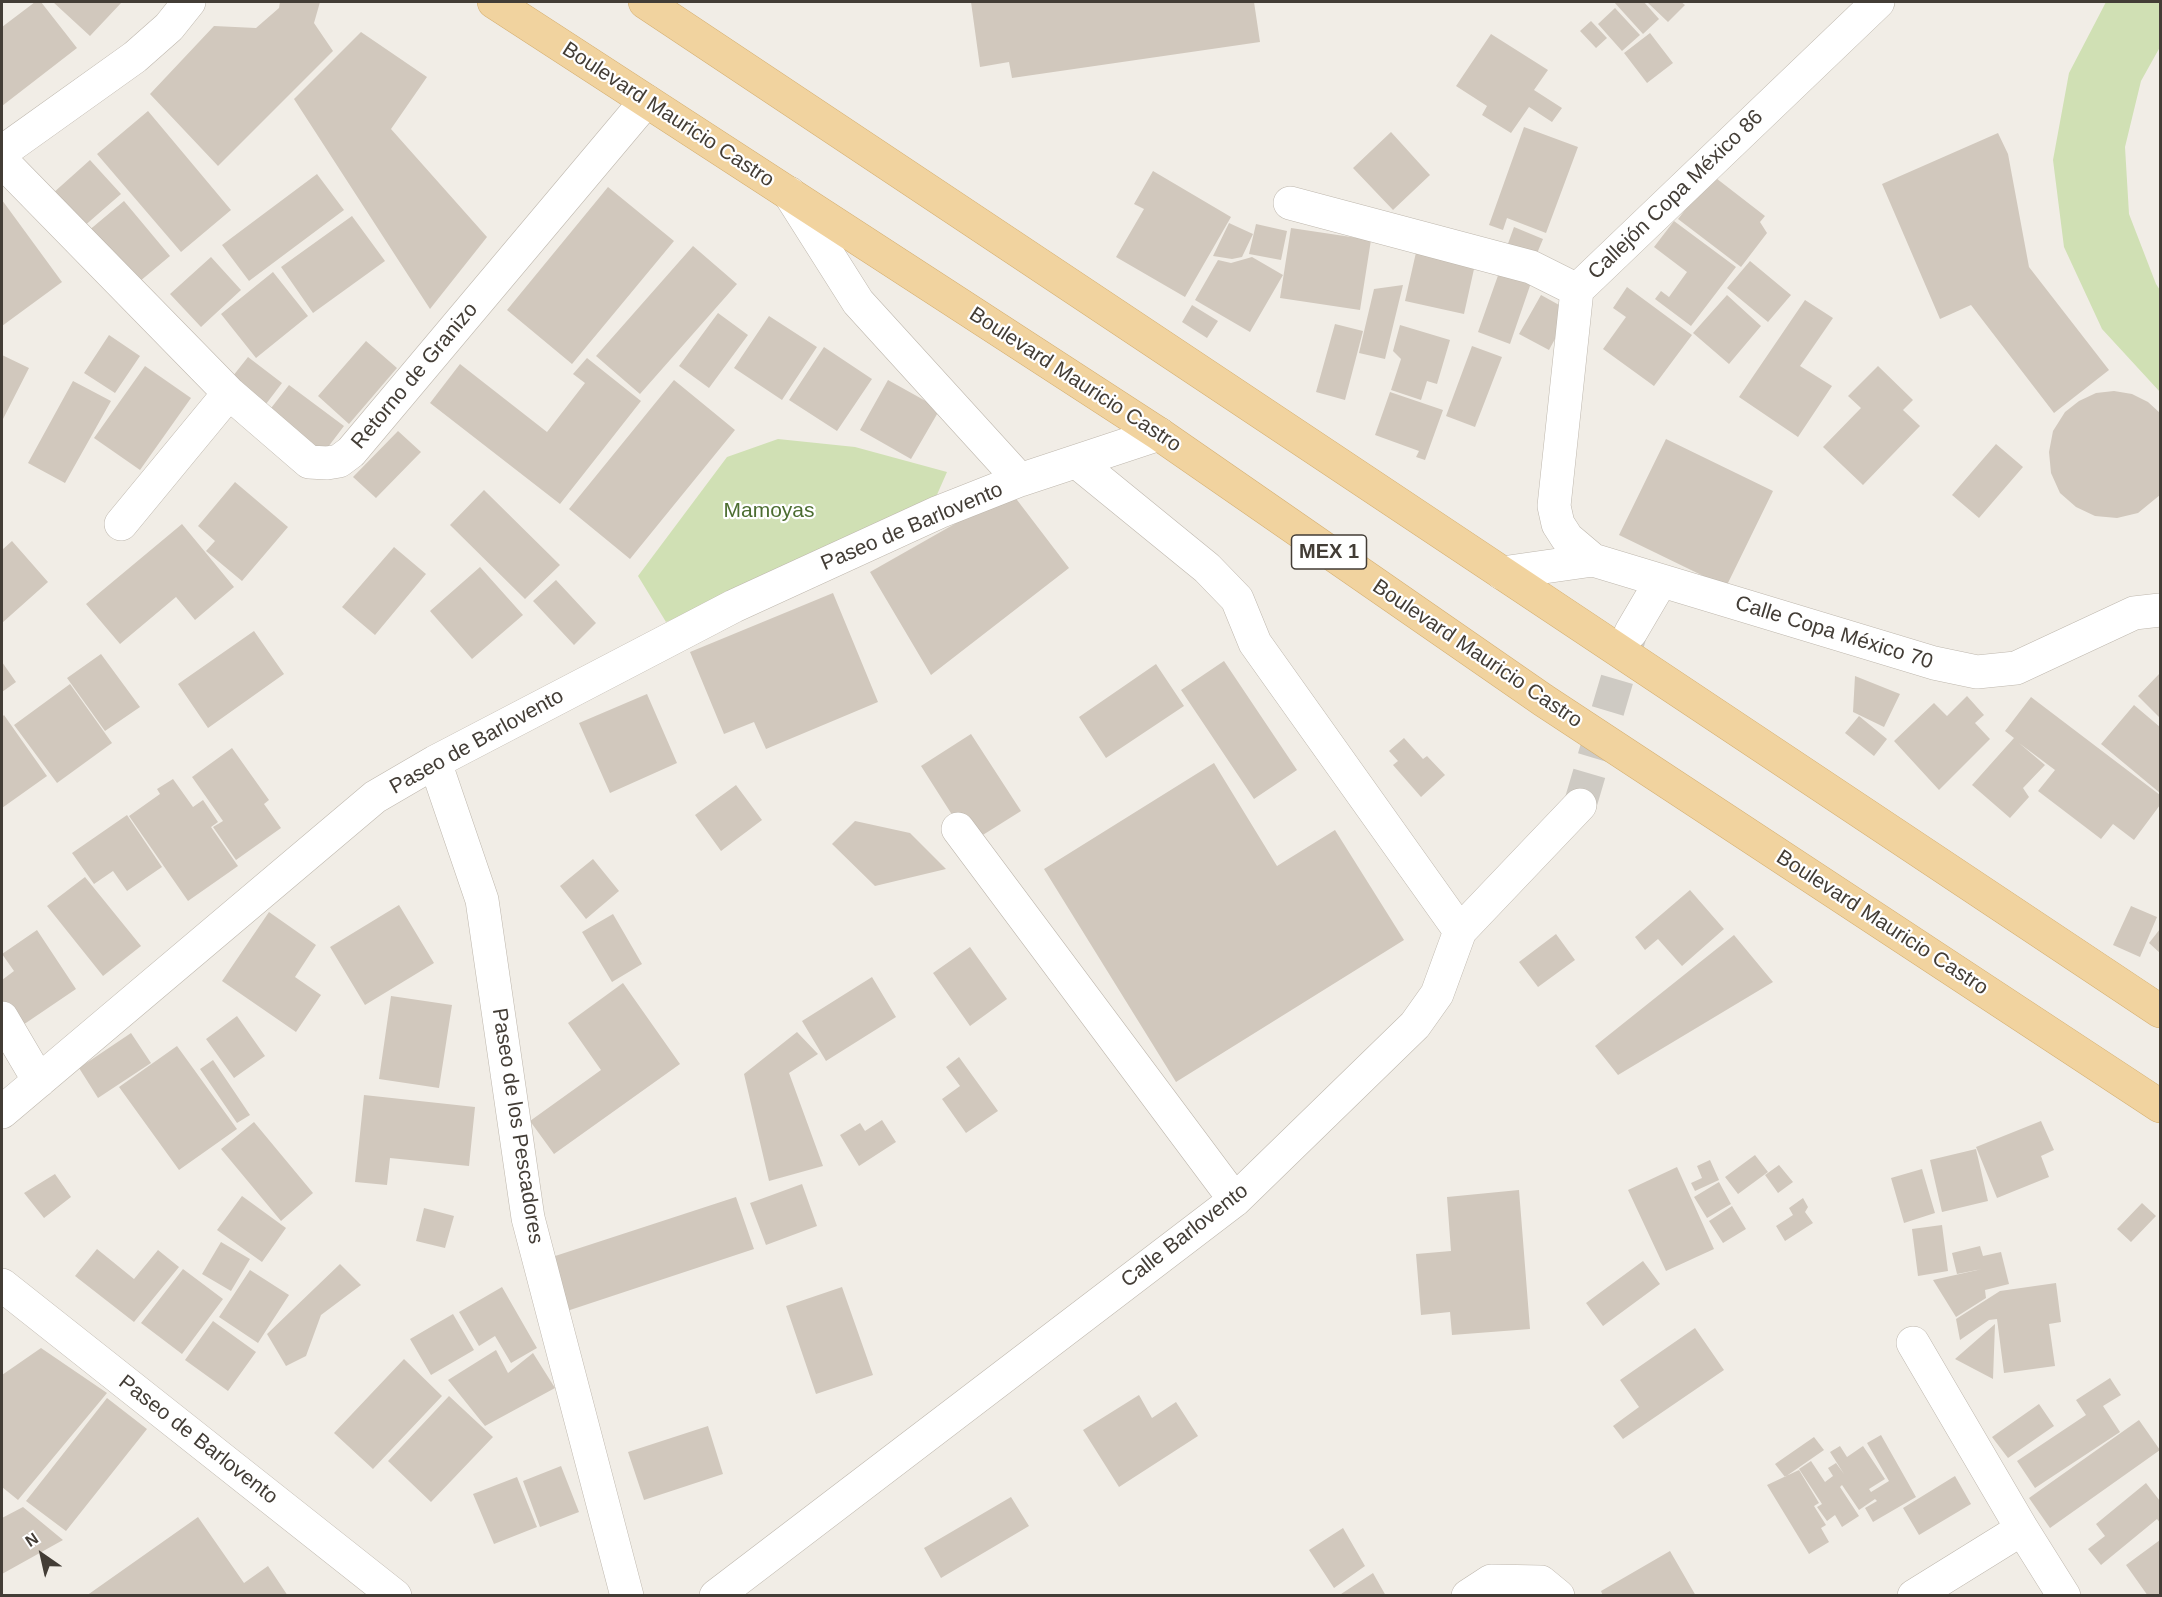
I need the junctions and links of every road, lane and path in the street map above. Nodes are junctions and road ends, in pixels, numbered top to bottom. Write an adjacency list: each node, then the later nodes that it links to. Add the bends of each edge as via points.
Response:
1 (189, 2): 6 (street, via 169,27 135,57)
2 (494, 2): 5 (main road, Boulevard Mauricio Castro / MEX 1)
3 (645, 2): 17 (main road)
4 (1878, 2): 10 (street, Callejón Copa México 86)
5 (646, 101): 8 (main road, Boulevard Mauricio Castro / MEX 1); 11 (street, Retorno de Granizo, via 351,452 339,461 309,462)
6 (2, 152)
7 (2, 161): 11 (street, Retorno de Granizo)
8 (789, 193): 12 (main road, Boulevard Mauricio Castro / MEX 1); 14 (street, Paseo de Barlovento, via 858,302)
9 (1290, 203): 10 (street, via 1510,260)
10 (1577, 290): 16 (street, Callejón Copa México 86, via 1554,506 1558,524 1568,538)
11 (229, 393): 15 (street)
12 (1159, 434): 13 (street, Paseo de Barlovento); 28 (main road, Boulevard Mauricio Castro / MEX 1, via 1542,700)
13 (1077, 462): 14 (street, Paseo de Barlovento); 24 (street, via 1207,568 1238,599 1255,643)
14 (1020, 480): 21 (street, Paseo de Barlovento, via 939,512 734,606)
15 (121, 524)
16 (1593, 560): 17 (street, Calle Copa México 70); 18 (street, Calle Copa México 70)
17 (1502, 573): 25 (main road)
18 (1661, 581): 19 (street, Calle Copa México 70, via 1934,663 1977,672 2016,668 2134,613); 20 (street)
19 (2160, 610)
20 (1631, 632)
21 (435, 762): 27 (street, Paseo de Barlovento, via 375,797); 35 (street, Paseo de los Pescadores, via 482,900 528,1218)
22 (1580, 805): 24 (street, Calle Barlovento)
23 (958, 829): 30 (street)
24 (1460, 931): 30 (street, Calle Barlovento, via 1437,994 1415,1025)
25 (2160, 1011)
26 (2, 1018): 27 (street)
27 (39, 1081): 29 (street, Paseo de Barlovento)
28 (2160, 1106)
29 (2, 1112)
30 (1235, 1200): 36 (street, Calle Barlovento)
31 (2, 1285): 34 (street, Paseo de Barlovento)
32 (1913, 1343): 33 (street)
33 (2022, 1529): 39 (street); 40 (street)
34 (395, 1596)
35 (627, 1596)
36 (716, 1596)
37 (1468, 1596): 38 (street, via 1491,1581 1541,1582)
38 (1558, 1596)
39 (1914, 1596)
40 (2064, 1596)

